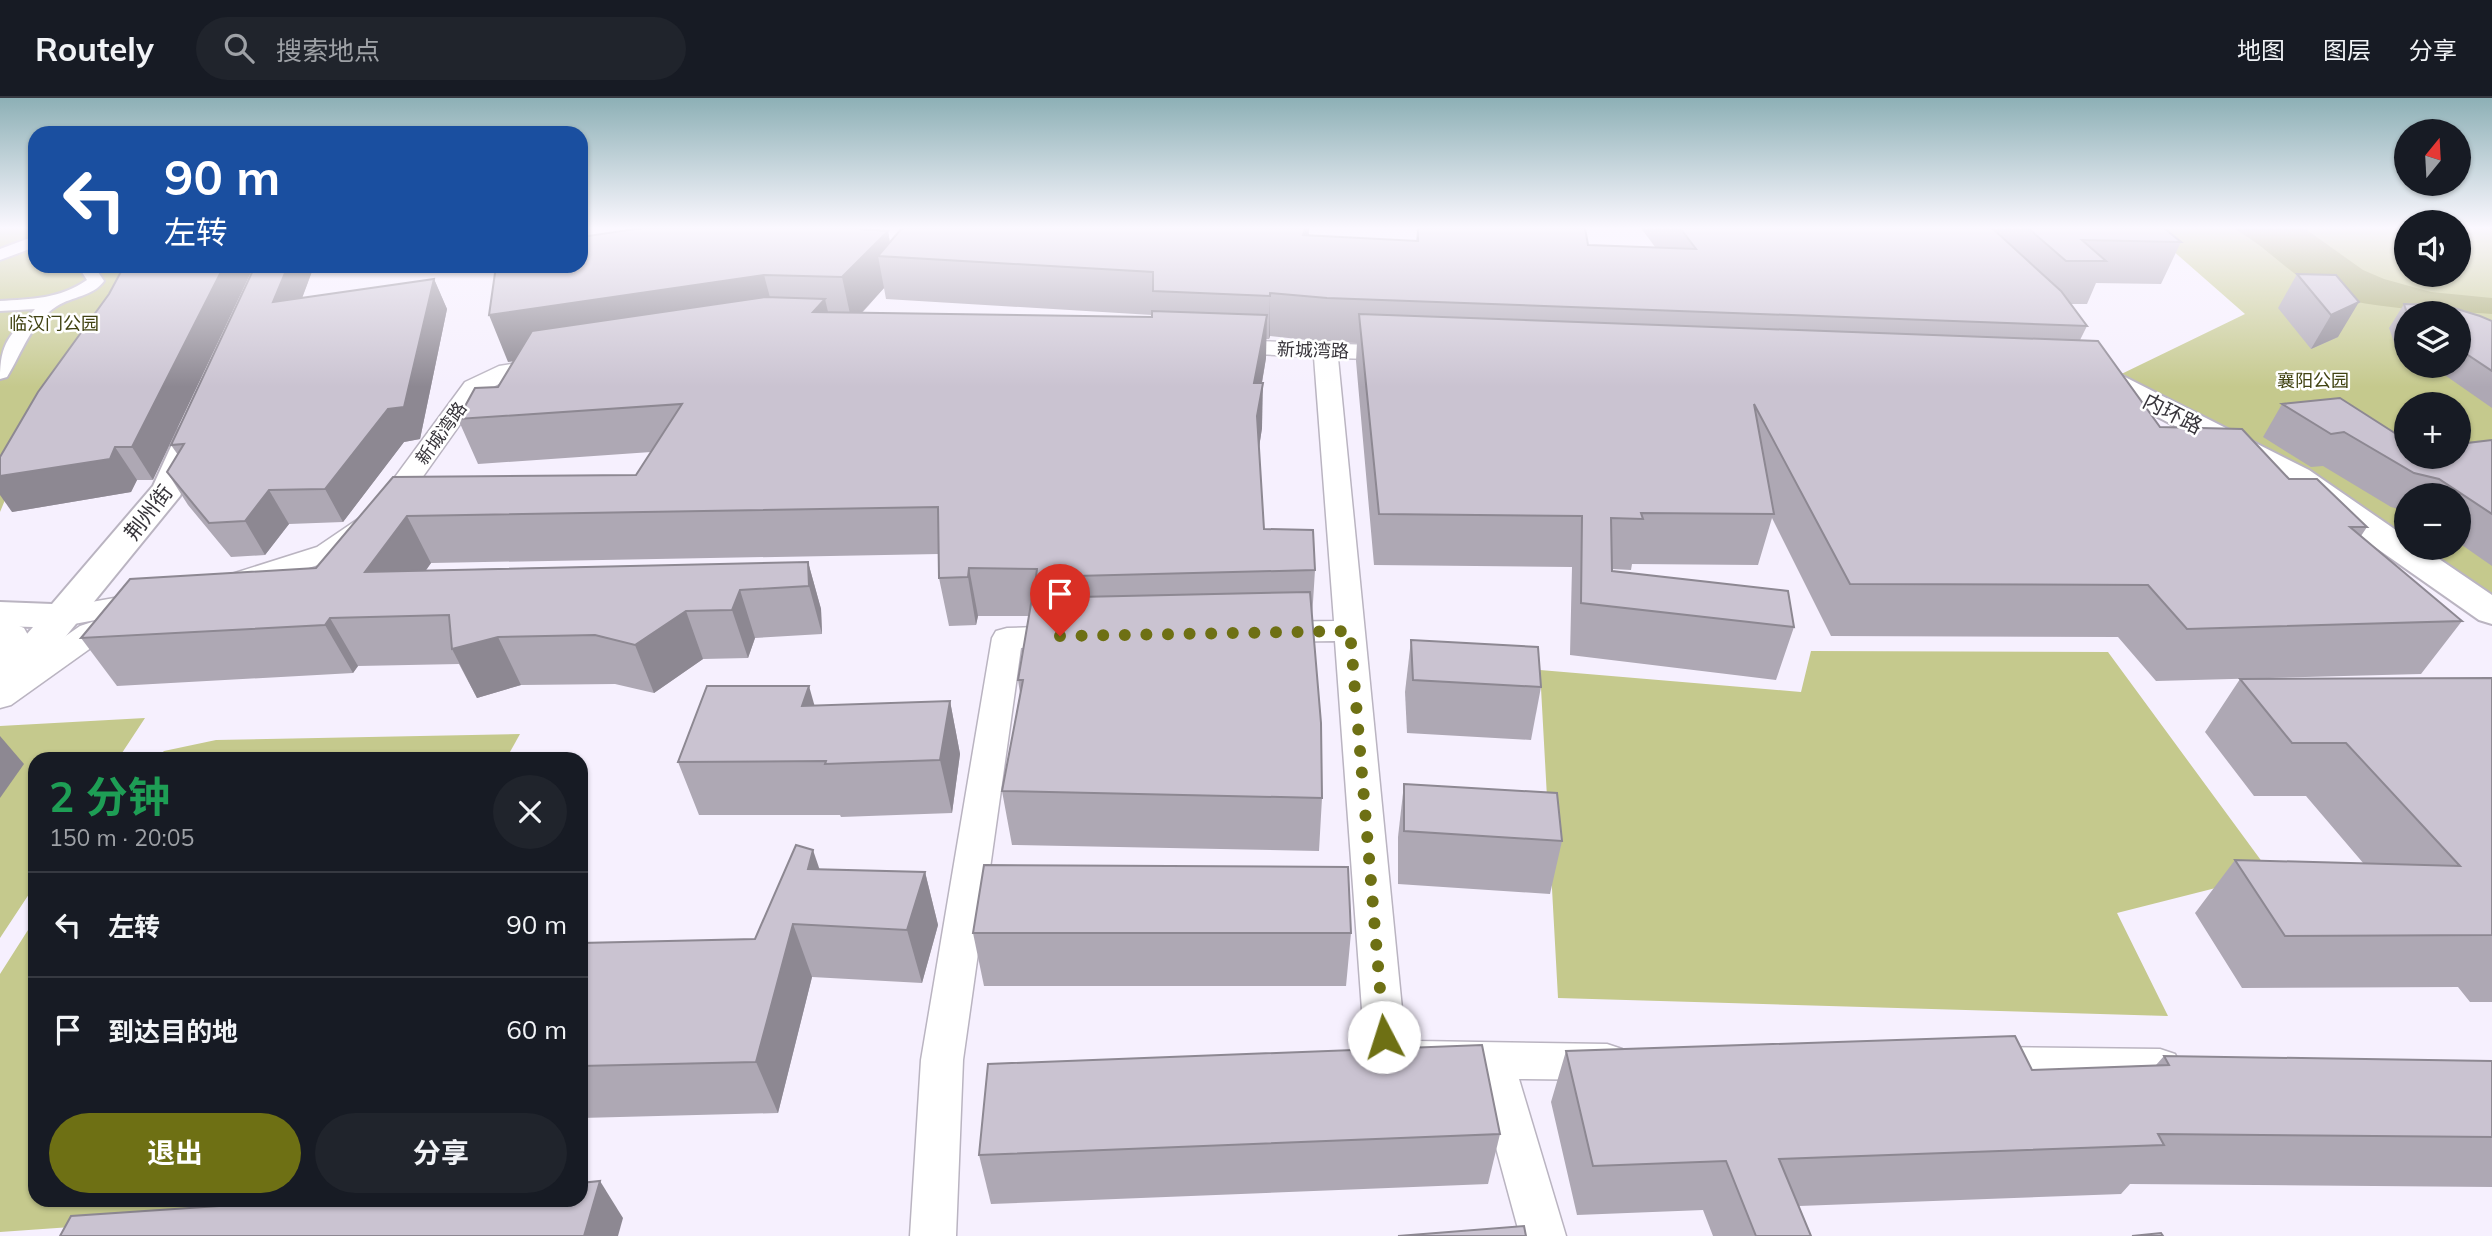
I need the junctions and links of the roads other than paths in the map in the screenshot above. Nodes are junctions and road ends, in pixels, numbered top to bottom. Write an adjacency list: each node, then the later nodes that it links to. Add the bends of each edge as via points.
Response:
1 (96, 281): 2 (street)
2 (50, 303): 3 (street); 9 (street, via 18,337)
3 (0, 306)
4 (2069, 342): 12 (street, 内环路, via 2096,380 2297,477)
5 (1201, 346): 6 (street, 新城湾路)
6 (1325, 350): 7 (street, 新城湾路); 16 (street)
7 (1420, 354)
8 (574, 361): 11 (street, 新城湾路, via 507,371 474,387 380,517 327,553)
9 (0, 373)
10 (207, 402): 14 (street, 荆州街, via 168,489)
11 (183, 597): 14 (street, 新城湾路); 21 (street, via 91,633)
12 (2492, 612)
13 (0, 614): 14 (street)
14 (63, 616): 20 (street, 荆州街)
15 (0, 628): 19 (street, via 13,635)
16 (1350, 631): 17 (street); 22 (street, via 1384,1037 1408,1059)
17 (1240, 633)
18 (1103, 636): 26 (street, via 1007,638 942,1060)
19 (0, 672)
20 (0, 691)
21 (0, 697)
22 (1493, 1060): 23 (street); 27 (street)
23 (1646, 1062)
24 (1951, 1065): 25 (street)
25 (2201, 1068)
26 (933, 1236)
27 (1543, 1236)

